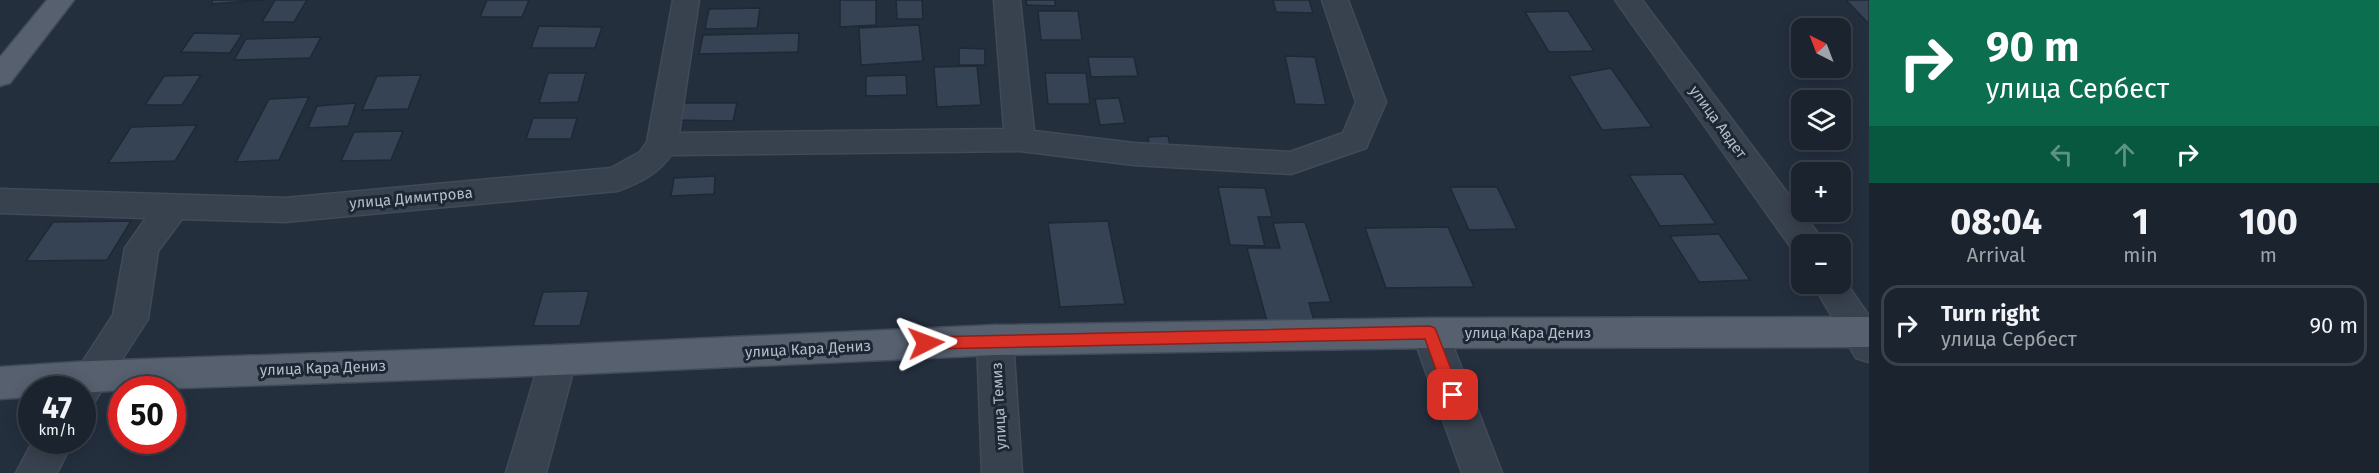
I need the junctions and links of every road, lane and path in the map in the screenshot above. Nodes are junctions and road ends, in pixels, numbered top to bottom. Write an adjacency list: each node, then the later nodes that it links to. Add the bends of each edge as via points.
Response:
1 (61, 0): 6 (main road)
2 (686, 0): 8 (street)
3 (1007, 0): 7 (street)
4 (1335, 0): 7 (street, via 1371,102 1355,140 1291,163 1134,154)
5 (1628, 0): 11 (street, улица Авдет)
6 (0, 76)
7 (1020, 140): 8 (street)
8 (662, 144): 10 (street, улица Димитрова, via 651,160 617,179 284,210)
9 (0, 201): 10 (street, улица Димитрова)
10 (172, 208): 17 (street, via 142,248 130,319)
11 (1800, 234)
12 (1837, 294): 14 (street)
13 (1430, 333): 14 (main road, улица Кара Дениз); 15 (main road, улица Кара Дениз); 25 (street)
14 (1866, 337)
15 (995, 340): 16 (main road, улица Кара Дениз); 24 (street, улица Темиз)
16 (558, 360): 20 (main road, улица Кара Дениз); 23 (street)
17 (91, 376)
18 (0, 382): 19 (main road, улица Кара Дениз)
19 (18, 382)
20 (96, 383)
21 (47, 454): 22 (street)
22 (36, 473)
23 (526, 473)
24 (1002, 473)
25 (1482, 473)

